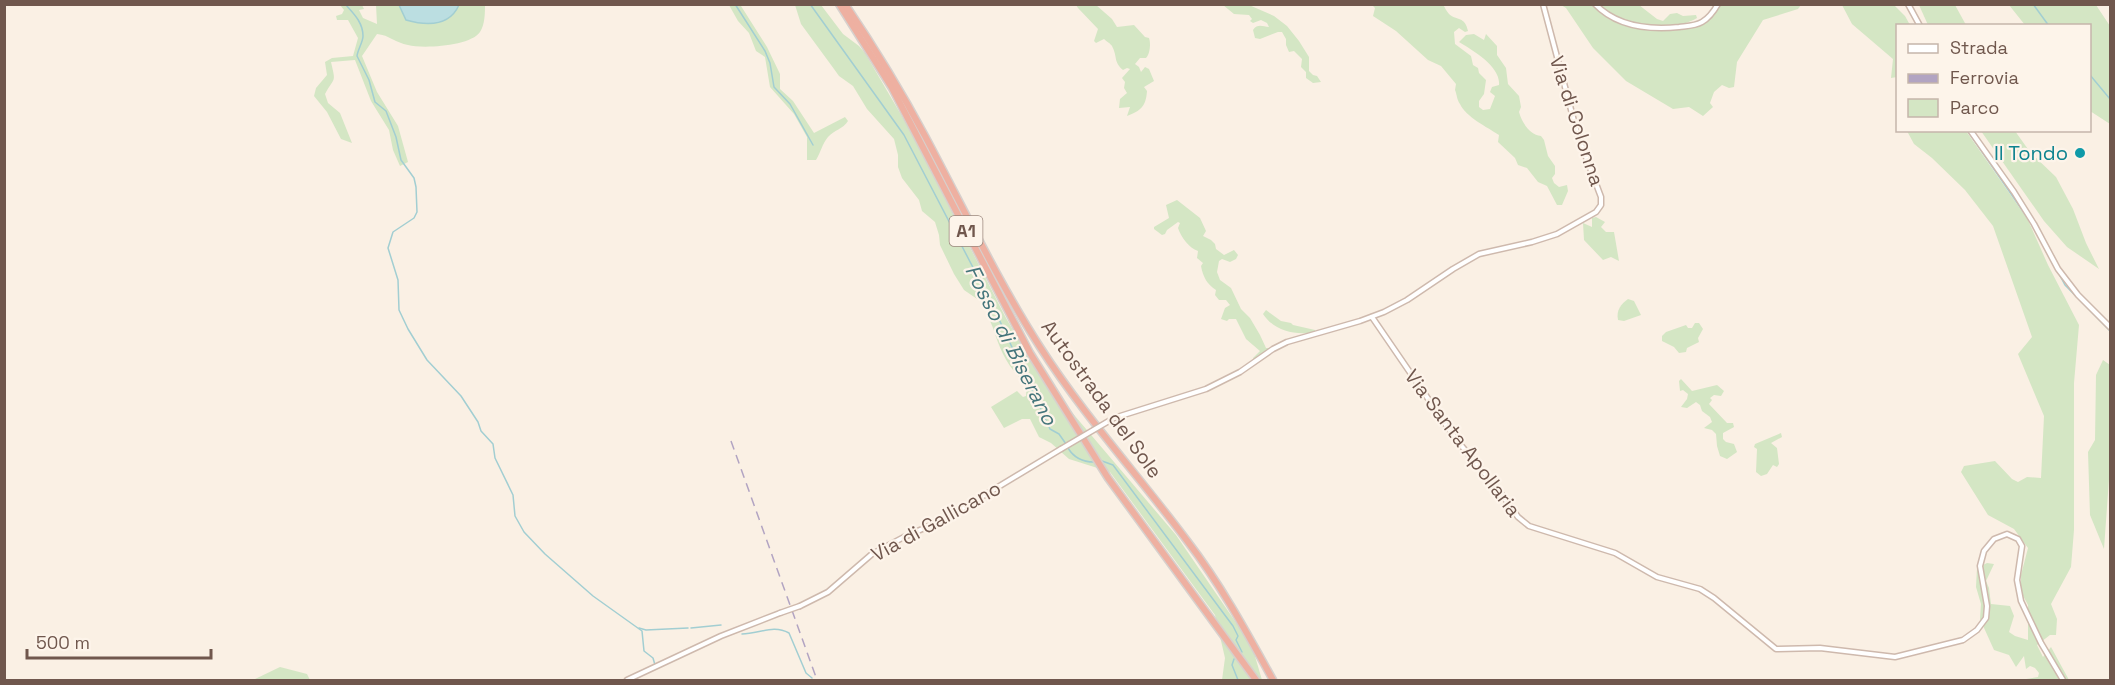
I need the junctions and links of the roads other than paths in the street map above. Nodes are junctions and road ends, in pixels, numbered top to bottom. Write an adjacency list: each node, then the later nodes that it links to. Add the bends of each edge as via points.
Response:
1 (839, 4): 13 (highway, Autostrada del Sole / A1, via 892,88 1030,353 1101,466)
2 (845, 4): 14 (highway, Autostrada del Sole / A1, via 897,86 1038,345 1207,568 1236,611)
3 (1544, 4): 9 (street, Via di Colonna, via 1578,136 1601,195 1598,210 1547,238 1476,255 1407,300)
4 (1595, 4): 5 (street, via 1614,18 1653,29 1699,23)
5 (1718, 4)
6 (1908, 4): 7 (street)
7 (1919, 24)
8 (1971, 132): 10 (street, via 2014,192 2062,274)
9 (1372, 317): 11 (street, Via di Colonna, via 1287,342 1206,389); 15 (street, Via Santa Apollaria, via 1455,438 1519,519 1529,526 1615,553 1657,577 1700,589 1775,649 1820,648 1891,657 1958,642 1979,628 1987,611 1982,556 1994,539 2009,534 2022,546 2017,580 2021,601)
10 (2110, 327)
11 (1114, 418): 12 (street, Via di Gallicano, bridge, via 945,519 882,548 828,592 721,636)
12 (627, 681)
13 (1256, 681)
14 (1273, 681)
15 (2063, 681)

